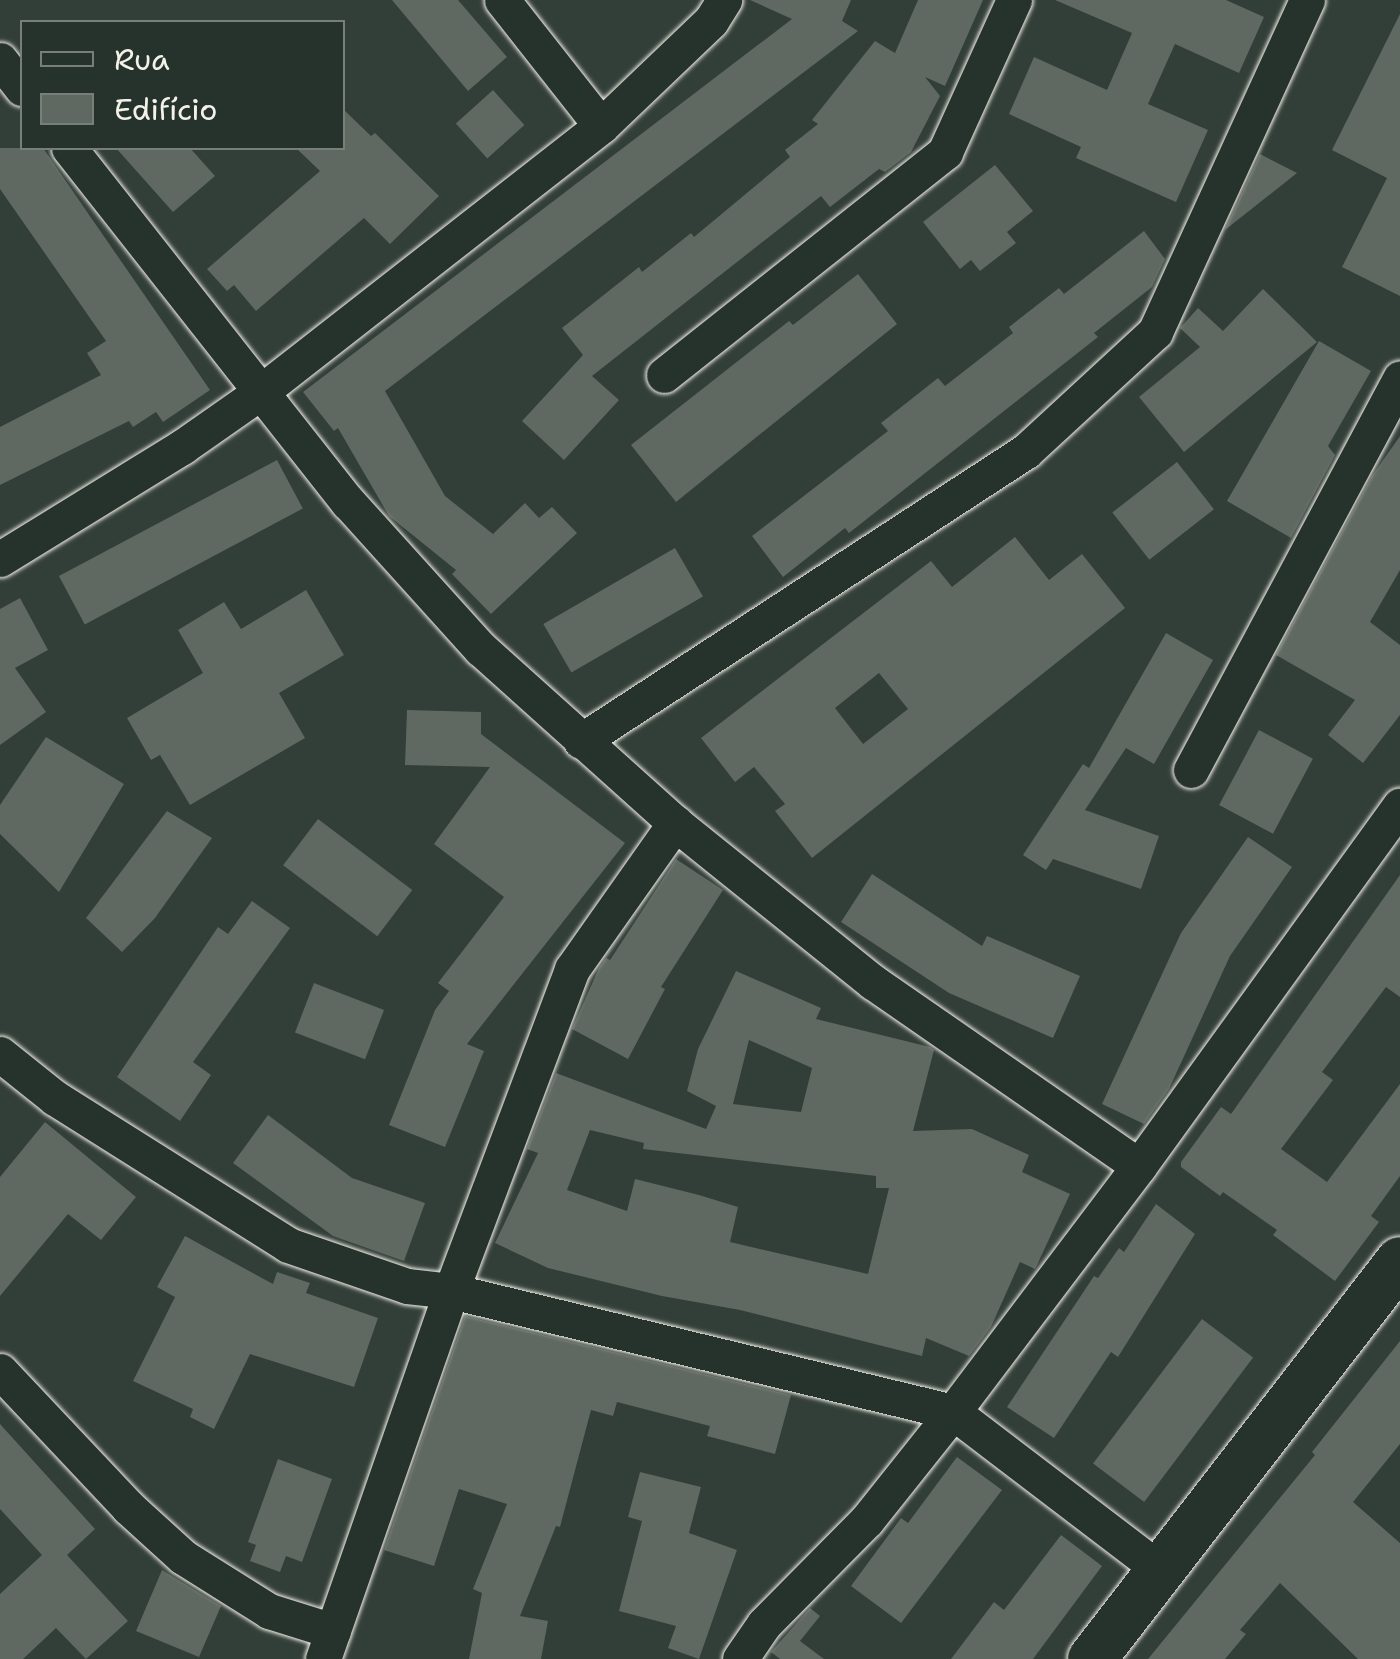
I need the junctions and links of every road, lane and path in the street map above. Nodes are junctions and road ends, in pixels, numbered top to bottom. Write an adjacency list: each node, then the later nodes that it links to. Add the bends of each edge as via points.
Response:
1 (502, 0): 7 (street)
2 (724, 0): 7 (street, via 711,21)
3 (1014, 0): 9 (street, via 944,152)
4 (1307, 0): 13 (street, via 1156,332 1026,450)
5 (0, 60): 6 (street)
6 (20, 85)
7 (601, 126): 11 (street)
8 (71, 150): 11 (street)
9 (664, 375)
10 (1400, 378): 14 (street)
11 (262, 391): 12 (street, via 182,448); 13 (street, via 348,502 481,649)
12 (0, 558)
13 (582, 741): 16 (street)
14 (1191, 770)
15 (1400, 806): 18 (street)
16 (676, 824): 18 (street, via 872,982); 20 (street, via 572,969)
17 (0, 1054): 20 (street, via 55,1098 288,1244 407,1286)
18 (1139, 1166): 22 (street)
19 (1400, 1261): 23 (main road)
20 (451, 1291): 22 (street); 24 (street)
21 (0, 1371): 24 (street, via 183,1557)
22 (952, 1412): 23 (street); 25 (street, via 867,1520 772,1614)
23 (1158, 1569): 26 (main road)
24 (328, 1645)
25 (740, 1659)
26 (1092, 1659)

